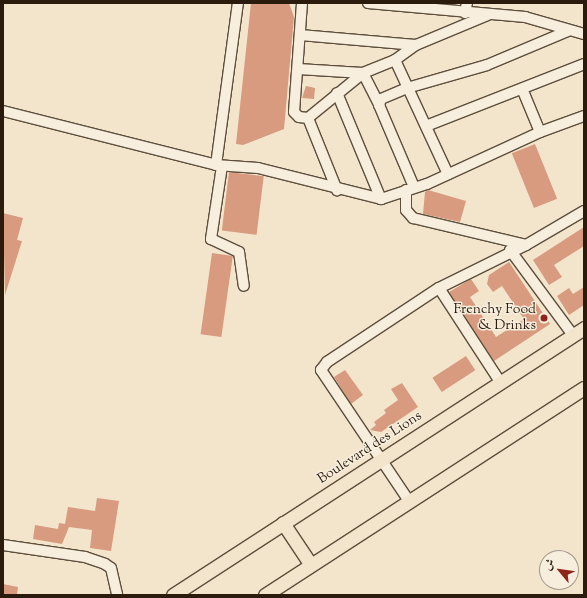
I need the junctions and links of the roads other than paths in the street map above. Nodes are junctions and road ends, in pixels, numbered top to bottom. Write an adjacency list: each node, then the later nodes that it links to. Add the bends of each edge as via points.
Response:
1 (238, 3): 24 (street)
2 (302, 3): 9 (street)
3 (368, 3): 4 (street)
4 (437, 7): 5 (street)
5 (466, 8): 6 (street)
6 (490, 14): 7 (street, via 525,17); 10 (street)
7 (568, 31): 8 (street); 15 (street, via 486,65)
8 (584, 34)
9 (300, 35): 10 (street); 13 (street)
10 (416, 45): 11 (street)
11 (395, 60): 14 (street); 15 (street)
12 (584, 64): 16 (street)
13 (298, 69): 14 (street); 21 (street, via 294,112 299,118)
14 (363, 73): 17 (street); 18 (street)
15 (407, 88): 18 (street, via 384,96); 22 (street)
16 (523, 90): 22 (street); 23 (street)
17 (337, 93): 21 (street); 28 (street)
18 (379, 105): 26 (street)
19 (3, 111): 24 (street)
20 (584, 116): 23 (street)
21 (308, 118): 27 (street)
22 (426, 126): 25 (street)
23 (540, 132): 25 (street)
24 (219, 165): 27 (street, via 258,168); 32 (street, via 211,239 239,252)
25 (448, 174): 26 (street)
26 (410, 189): 28 (street); 30 (street, via 406,210 413,218)
27 (337, 190): 28 (street)
28 (381, 199)
29 (584, 211): 30 (street)
30 (526, 245): 31 (street)
31 (510, 250): 33 (street); 35 (street)
32 (244, 286)
33 (438, 288): 36 (street); 38 (street, via 327,362 321,370)
34 (584, 328): 35 (main road, Boulevard des Lions)
35 (573, 335): 36 (main road, Boulevard des Lions)
36 (501, 383): 38 (main road, Boulevard des Lions)
37 (584, 388): 39 (main road)
38 (381, 460): 39 (street); 40 (main road, Boulevard des Lions)
39 (409, 501): 42 (main road)
40 (283, 524): 42 (main road); 44 (main road, Boulevard des Lions)
41 (3, 545): 43 (street, via 85,558 105,564 112,568)
42 (310, 565): 45 (main road)
43 (117, 595)
44 (173, 595)
45 (264, 595)

